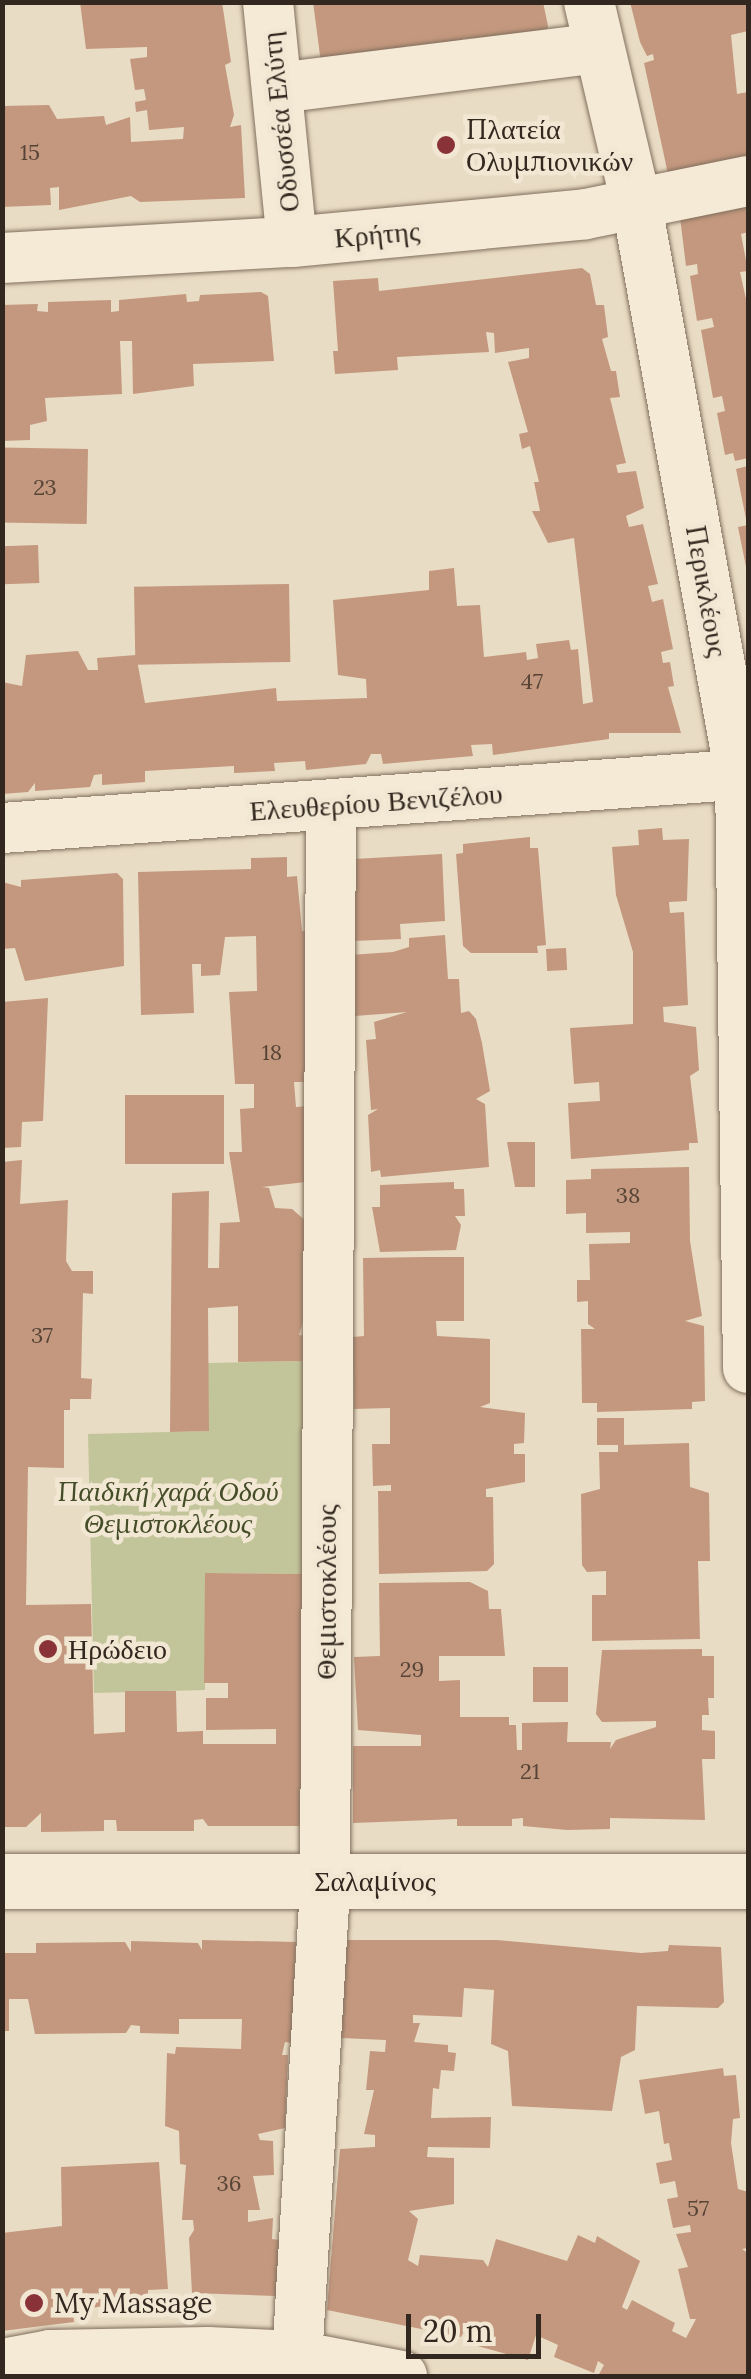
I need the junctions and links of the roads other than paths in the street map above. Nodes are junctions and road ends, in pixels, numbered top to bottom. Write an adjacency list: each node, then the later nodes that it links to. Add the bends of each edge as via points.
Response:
1 (268, 2): 3 (street, Οδυσσέα Ελύτη)
2 (594, 25): 3 (street); 5 (street, Περικλέους)
3 (278, 88): 6 (street, Οδυσσέα Ελύτη)
4 (748, 181): 5 (street, Κρήτης)
5 (637, 206): 6 (street, Κρήτης); 8 (street, Περικλέους)
6 (292, 242): 7 (street, Κρήτης)
7 (2, 258)
8 (744, 775): 9 (street, Ελευθερίου Βενιζέλου); 11 (street, Περικλέους)
9 (331, 806): 10 (street, Ελευθερίου Βενιζέλου); 14 (street, Θεμιστοκλέους)
10 (2, 828)
11 (746, 1125): 12 (street, Περικλέους)
12 (748, 1368)
13 (2, 1881): 14 (street, Σαλαμίνος)
14 (325, 1881): 15 (street, Σαλαμίνος); 17 (street, Θεμιστοκλέους)
15 (748, 1881)
16 (2, 2364): 17 (street, via 74,2354)
17 (296, 2366): 18 (street)
18 (402, 2376)

